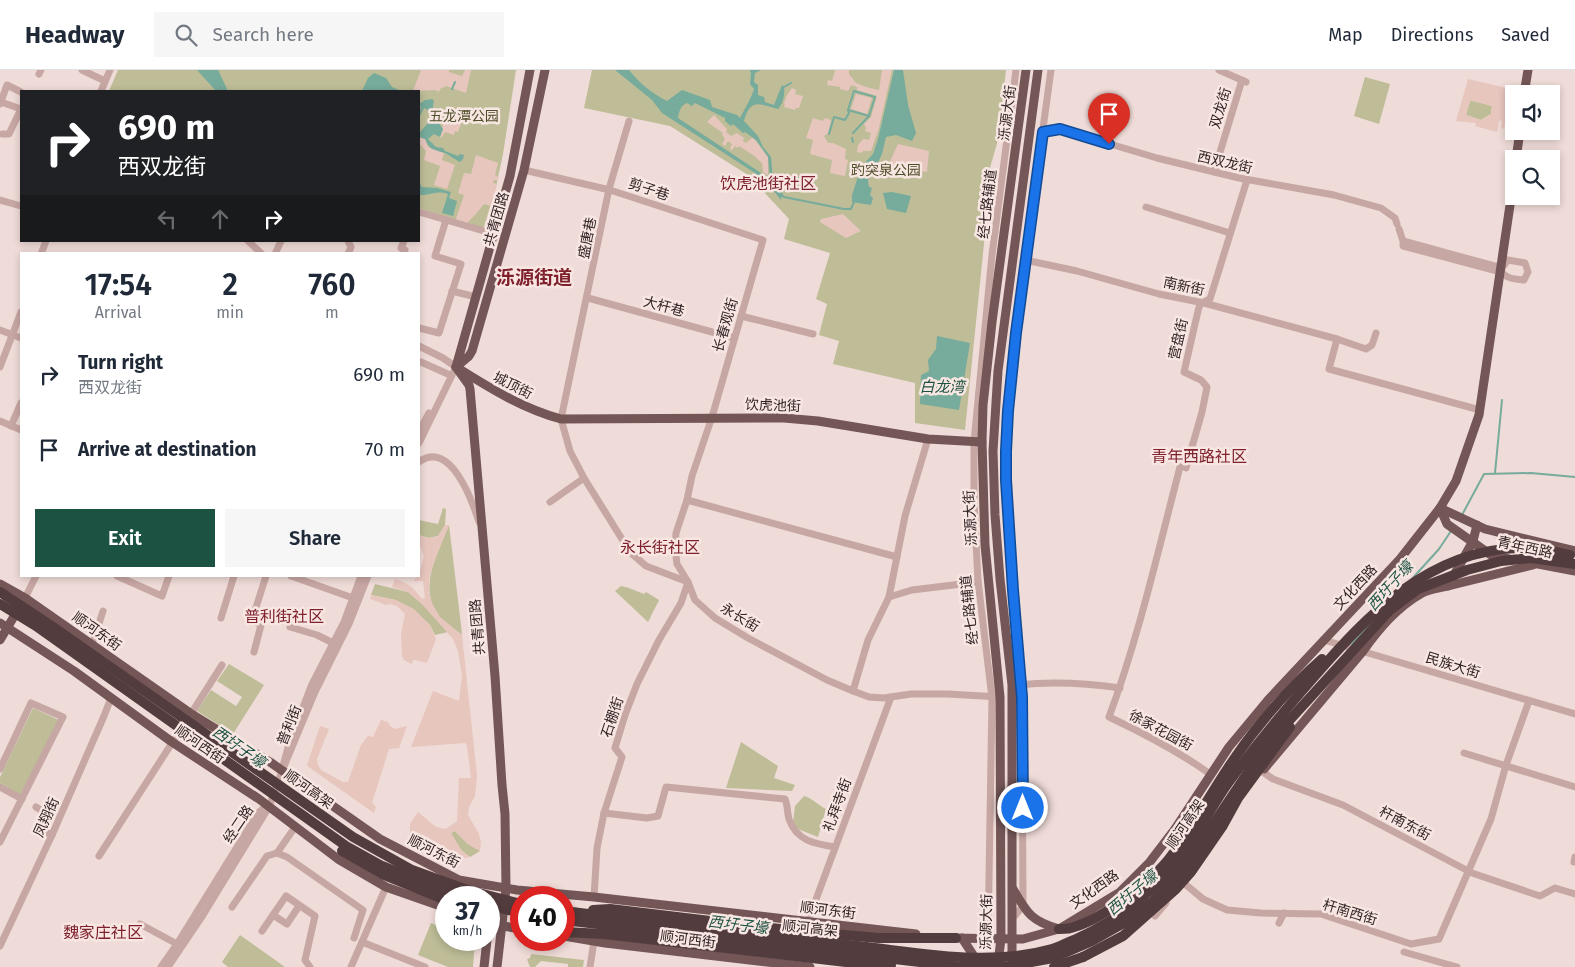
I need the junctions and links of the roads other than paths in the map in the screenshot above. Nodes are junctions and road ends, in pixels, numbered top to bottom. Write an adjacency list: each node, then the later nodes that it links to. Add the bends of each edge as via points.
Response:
1 (82, 70): 11 (street)
2 (110, 70): 11 (street)
3 (530, 70): 32 (main road, 共青团路, via 512,166)
4 (1016, 70): 69 (street, 经七路辅道, via 992,255)
5 (1026, 70): 69 (main road, 泺源大街)
6 (1038, 70): 116 (main road, 泺源大街, via 998,371 994,440 1000,579)
7 (1051, 70): 19 (street)
8 (1219, 70): 22 (street, 双龙街, via 1244,81)
9 (1528, 70): 12 (main road)
10 (545, 71): 21 (main road, 共青团路)
11 (105, 81): 13 (street)
12 (1526, 85)
13 (101, 90)
14 (20, 92): 15 (street, via 7,85)
15 (0, 103): 16 (street)
16 (20, 109)
17 (20, 111): 20 (street, via 9,134)
18 (629, 121): 24 (street, 盛唐巷)
19 (1043, 132): 22 (street, 西双龙街, via 1060,129); 38 (street)
20 (1, 136)
21 (524, 170): 24 (street, 剪子巷); 57 (main road, 共青团路, via 472,352)
22 (1214, 172): 23 (street, 西双龙街)
23 (1247, 180): 31 (street, 营盘街); 39 (street, 西双龙街, via 1334,195 1380,208 1395,218 1403,240)
24 (609, 190): 33 (street, 剪子巷); 42 (street, 盛唐巷)
25 (0, 200): 27 (street)
26 (1511, 205): 39 (main road, 文化西路)
27 (20, 206)
28 (1146, 207): 31 (street)
29 (420, 212): 30 (street)
30 (446, 220): 32 (street); 40 (street, via 435,256 461,264)
31 (1230, 233): 43 (street, 营盘街, via 1210,299)
32 (494, 234): 41 (main road, 共青团路)
33 (763, 240): 45 (street, 长春观街)
34 (249, 242): 37 (street)
35 (404, 242): 36 (street, via 401,248)
36 (405, 250)
37 (260, 252)
38 (1025, 260): 43 (street, 南新街); 116 (street, via 1014,343 1006,451)
39 (1505, 274): 39 (street, via 1524,280 1529,272 1525,263 1511,260); 60 (main road, 文化西路)
40 (452, 291): 41 (street); 46 (street, via 439,333)
41 (476, 297): 57 (main road, 共青团路)
42 (588, 298): 52 (street, 大杆巷); 62 (street, 盛唐巷)
43 (1204, 302): 53 (street, 南新街); 71 (street, 营盘街, via 1198,311 1184,372 1208,386)
44 (20, 315): 50 (street)
45 (741, 316): 49 (street); 52 (street, 长春观街)
46 (420, 328)
47 (0, 330): 50 (street)
48 (1376, 333): 53 (street, 南新街, via 1372,345 1366,349)
49 (813, 334)
50 (12, 335): 51 (street); 56 (street)
51 (20, 338)
52 (734, 338): 61 (street, 长春观街)
53 (1337, 339): 60 (street, via 1328,369)
54 (420, 346): 57 (street)
55 (421, 362): 58 (street)
56 (0, 367)
57 (456, 368): 58 (street); 62 (main road, 城顶街, via 501,395); 68 (street); 77 (main road, 共青团路, via 470,389)
58 (450, 375): 65 (street)
59 (20, 405): 64 (street)
60 (1480, 410): 75 (main road, 文化西路, via 1456,482)
61 (712, 417): 62 (main road, 饮虎池街); 67 (main road, 饮虎池街, via 818,421); 73 (street, 长春观街)
62 (562, 419): 72 (street, via 570,451)
63 (0, 422): 64 (street)
64 (11, 426): 66 (street)
65 (420, 426)
66 (20, 430)
67 (928, 439): 69 (main road, 饮虎池街); 81 (street, via 905,516)
68 (420, 441)
69 (978, 442): 94 (street, 经七路辅道, via 974,502); 121 (main road, 泺源大街)
70 (420, 461): 77 (street, via 434,456 450,464 470,498)
71 (1183, 468): 117 (street, 徐家花园街)
72 (584, 478): 74 (street); 93 (street, via 630,552 646,566)
73 (687, 500): 81 (street); 93 (street, 永长街, via 676,533 675,550 677,564)
74 (550, 502)
75 (1440, 508): 76 (main road, 青年西路); 78 (main road, 青年西路, via 1447,524); 108 (main road, 文化西路, via 1400,559)
76 (1478, 525): 78 (main road); 79 (main road, 青年西路)
77 (483, 532): 155 (main road, 共青团路, via 505,814)
78 (1473, 542): 82 (main road, 青年西路, via 1491,555); 96 (main road)
79 (1575, 551)
80 (1575, 556): 106 (highway, 顺河高架, bridge, via 1517,548 1474,554 1436,568 1413,582)
81 (897, 557): 99 (street)
82 (1536, 564): 84 (main road, 青年西路); 96 (main road)
83 (1575, 564): 115 (highway, 顺河高架, bridge, via 1531,558 1501,561 1418,589 1390,610)
84 (1575, 571)
85 (35, 577): 98 (street)
86 (119, 577): 87 (street, via 162,596)
87 (169, 577)
88 (234, 577): 103 (street)
89 (266, 577): 112 (street, via 252,620 261,625)
90 (361, 577): 100 (street, 普利街)
91 (368, 577): 130 (street, 普利街)
92 (300, 578): 100 (street)
93 (688, 582): 118 (street, 永长街, via 695,600 715,618); 138 (street, 石棚街, via 681,604 659,640 625,715 615,748 622,757)
94 (978, 582): 99 (street, via 912,590); 121 (street, 经七路辅道)
95 (0, 584): 98 (main road, 顺河东街)
96 (1448, 586): 111 (main road, via 1423,592 1399,609)
97 (0, 592): 124 (highway, 顺河高架, bridge)
98 (22, 597): 104 (main road); 110 (main road, 顺河东街)
99 (889, 597): 118 (street, via 868,640)
100 (353, 598): 109 (street, 普利街)
101 (0, 604): 124 (highway, 顺河高架, bridge)
102 (102, 611): 110 (street)
103 (221, 618)
104 (4, 625): 107 (main road); 114 (main road, 顺河西街)
105 (290, 626): 109 (street)
106 (1351, 634): 166 (highway, 顺河高架, bridge, via 1257,744 1188,847 1148,893 1119,916 1053,949 1005,958 926,955); 179 (highway, bridge, via 1305,674 1252,735 1170,858 1114,906 1073,928)
107 (0, 640)
108 (1324, 640): 111 (street, 民族大街); 126 (main road, 文化西路)
109 (333, 643): 130 (street, 普利街, via 312,684 284,757)
110 (92, 644): 114 (street); 124 (main road, 顺河东街)
111 (1363, 651): 122 (street, 民族大街); 131 (main road)
112 (254, 652)
113 (222, 665): 124 (street)
114 (74, 671): 120 (main road, 顺河西街)
115 (1325, 681): 206 (highway, 顺河高架, bridge, via 1265,747 1194,853 1152,901 1122,924 1053,958 1005,967); 209 (highway, bridge, via 1250,781 1191,872 1176,889 1123,936 1084,957)
116 (1016, 685): 117 (street, via 1085,683); 153 (main road, 泺源大街); 163 (street)
117 (1120, 688): 132 (street, 徐家花园街, via 1110,717 1155,738)
118 (853, 691): 119 (street, 永长街, via 869,697)
119 (891, 697): 121 (street, 永长街, via 948,694); 144 (street, 礼拜寺街)
120 (111, 698): 125 (main road, 顺河西街); 142 (street, 凤翔街)
121 (996, 698): 185 (street, 经七路辅道); 186 (main road, 泺源大街)
122 (1529, 700): 123 (street, 民族大街); 128 (street)
123 (1575, 714)
124 (184, 721): 125 (street, bridge); 130 (main road, 顺河东街); 148 (highway, bridge, via 238,752 357,832 419,867); 152 (highway, 顺河高架, bridge, via 346,846 382,866); 157 (highway, bridge, via 202,749 339,849 382,874); 160 (highway, 顺河高架, bridge, via 353,837 412,870)
125 (172, 742): 137 (main road, 顺河西街); 146 (street)
126 (1229, 747): 131 (street, 杆南东街); 132 (main road, 文化西路)
127 (1464, 753): 128 (street)
128 (1506, 765): 134 (street); 147 (street, via 1491,818)
129 (0, 769): 135 (street, via 31,703 63,717)
130 (282, 771): 137 (street); 148 (main road, 顺河东街, via 380,839)
131 (1262, 772): 147 (street, 杆南东街, via 1343,804); 149 (street)
132 (1210, 774): 179 (main road, 文化西路, via 1176,829 1149,863 1120,892)
133 (0, 787): 135 (street)
134 (1575, 787)
135 (22, 799): 140 (street)
136 (36, 807): 142 (street, via 47,814 40,830)
137 (269, 807): 141 (main road, 顺河西街); 191 (street, 经二路, via 258,813); 198 (street, 经二路)
138 (604, 813): 144 (street, via 647,818 658,816 666,787 786,799 788,818 795,831 812,843); 158 (street, 石棚街, via 597,848)
139 (0, 820): 140 (street)
140 (9, 824): 143 (street)
141 (295, 826): 145 (street); 151 (main road, 顺河西街, via 338,859)
142 (52, 835): 189 (street, 凤翔街)
143 (0, 842)
144 (835, 847): 174 (street, 礼拜寺街)
145 (277, 853): 164 (street, via 267,856); 182 (street, via 363,910)
146 (98, 856)
147 (1467, 871): 156 (street, 杆南东街, via 1540,896 1555,888); 168 (street, 杆南西街, via 1439,939 1411,944 1321,914)
148 (459, 880): 150 (main road, 顺河东街)
149 (1185, 884): 168 (street, 杆南西街, via 1203,899 1227,910); 171 (street)
150 (494, 886)
151 (386, 887): 159 (main road, 顺河西街); 161 (main road, 顺河西街); 188 (street)
152 (435, 887)
153 (1012, 888): 163 (main road); 172 (main road, 泺源大街)
154 (500, 890): 155 (main road, 顺河东街)
155 (505, 893): 158 (main road, 顺河东街); 169 (main road, 共青团路, bridge)
156 (1575, 894)
157 (435, 896)
158 (594, 897): 167 (main road, 顺河东街)
159 (435, 898)
160 (510, 901)
161 (435, 904)
162 (300, 906): 170 (street, via 287,924); 170 (street, via 283,894); 199 (street, via 314,916 305,960)
163 (1023, 906): 172 (street); 179 (main road, via 1041,924)
164 (232, 907)
165 (575, 911): 184 (highway, bridge, via 610,909 878,938)
166 (575, 912)
167 (722, 912): 174 (main road, 顺河东街); 195 (main road, bridge)
168 (1284, 913): 175 (street)
169 (502, 914): 177 (main road, 共青团路)
170 (273, 915): 180 (street)
171 (1154, 916)
172 (1012, 919): 190 (main road, 泺源大街)
173 (575, 921): 206 (highway, 顺河高架, bridge)
174 (808, 921): 184 (main road, 顺河东街)
175 (1279, 923)
176 (140, 924): 191 (street)
177 (500, 926): 178 (main road)
178 (510, 927)
179 (1059, 929): 190 (main road, 顺河东街)
180 (262, 931)
181 (575, 933): 206 (highway, bridge, via 863,964)
182 (354, 938)
183 (575, 938): 187 (main road, 顺河西街)
184 (959, 938): 185 (main road, 顺河东街); 196 (main road, bridge)
185 (988, 939): 186 (main road, 顺河东街)
186 (1001, 939): 190 (main road, 顺河东街); 207 (main road, 泺源大街, bridge)
187 (594, 941): 195 (main road, 顺河西街); 204 (street)
188 (362, 942): 200 (street); 201 (street)
189 (1, 943)
190 (1012, 943): 208 (main road, 泺源大街, bridge)
191 (177, 944): 197 (street, 经二路)
192 (485, 951): 202 (main road)
193 (498, 951): 203 (main road, 共青团路)
194 (1404, 952): 210 (street)
195 (716, 956): 205 (main road, 顺河西街)
196 (980, 966)
197 (161, 967)
198 (168, 967)
199 (310, 967)
200 (351, 967)
201 (425, 967)
202 (484, 967)
203 (497, 967)
204 (590, 967)
205 (810, 967)
206 (962, 967)
207 (998, 967)
208 (1012, 967)
209 (1054, 967)
210 (1457, 967)

